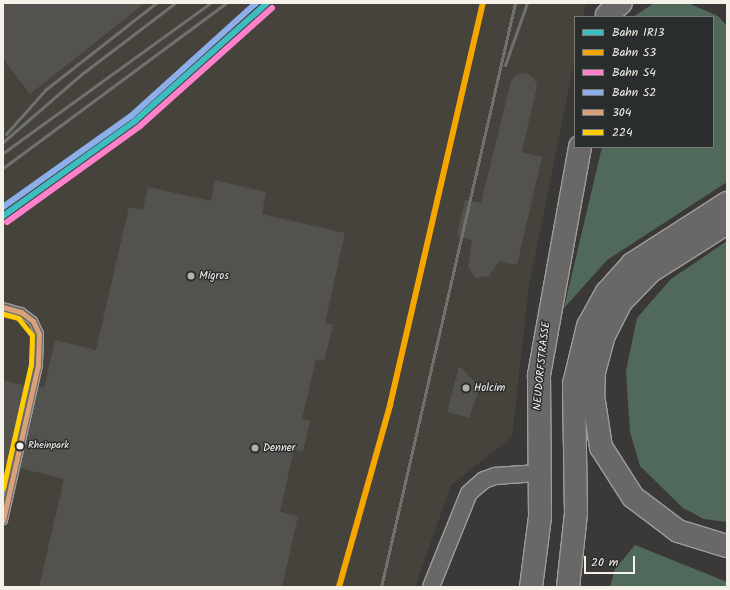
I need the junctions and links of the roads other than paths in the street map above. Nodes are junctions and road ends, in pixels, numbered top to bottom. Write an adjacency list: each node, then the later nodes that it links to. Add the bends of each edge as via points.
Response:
1 (580, 148): 5 (main road, NEUDORFSTRASSE, via 545,330 537,403)
2 (727, 203): 10 (main road, via 632,264 604,297 588,326 574,384 576,533)
3 (727, 223): 7 (main road, via 651,271 621,302 604,335 594,372 593,395 601,447 633,497 678,531)
4 (3, 307): 6 (lane, via 21,312 33,321 38,334 34,384)
5 (538, 473): 8 (street, via 495,476 484,480 468,492); 9 (main road, NEUDORFSTRASSE, via 540,517)
6 (3, 520)
7 (727, 546)
8 (431, 587)
9 (531, 587)
10 (568, 587)

